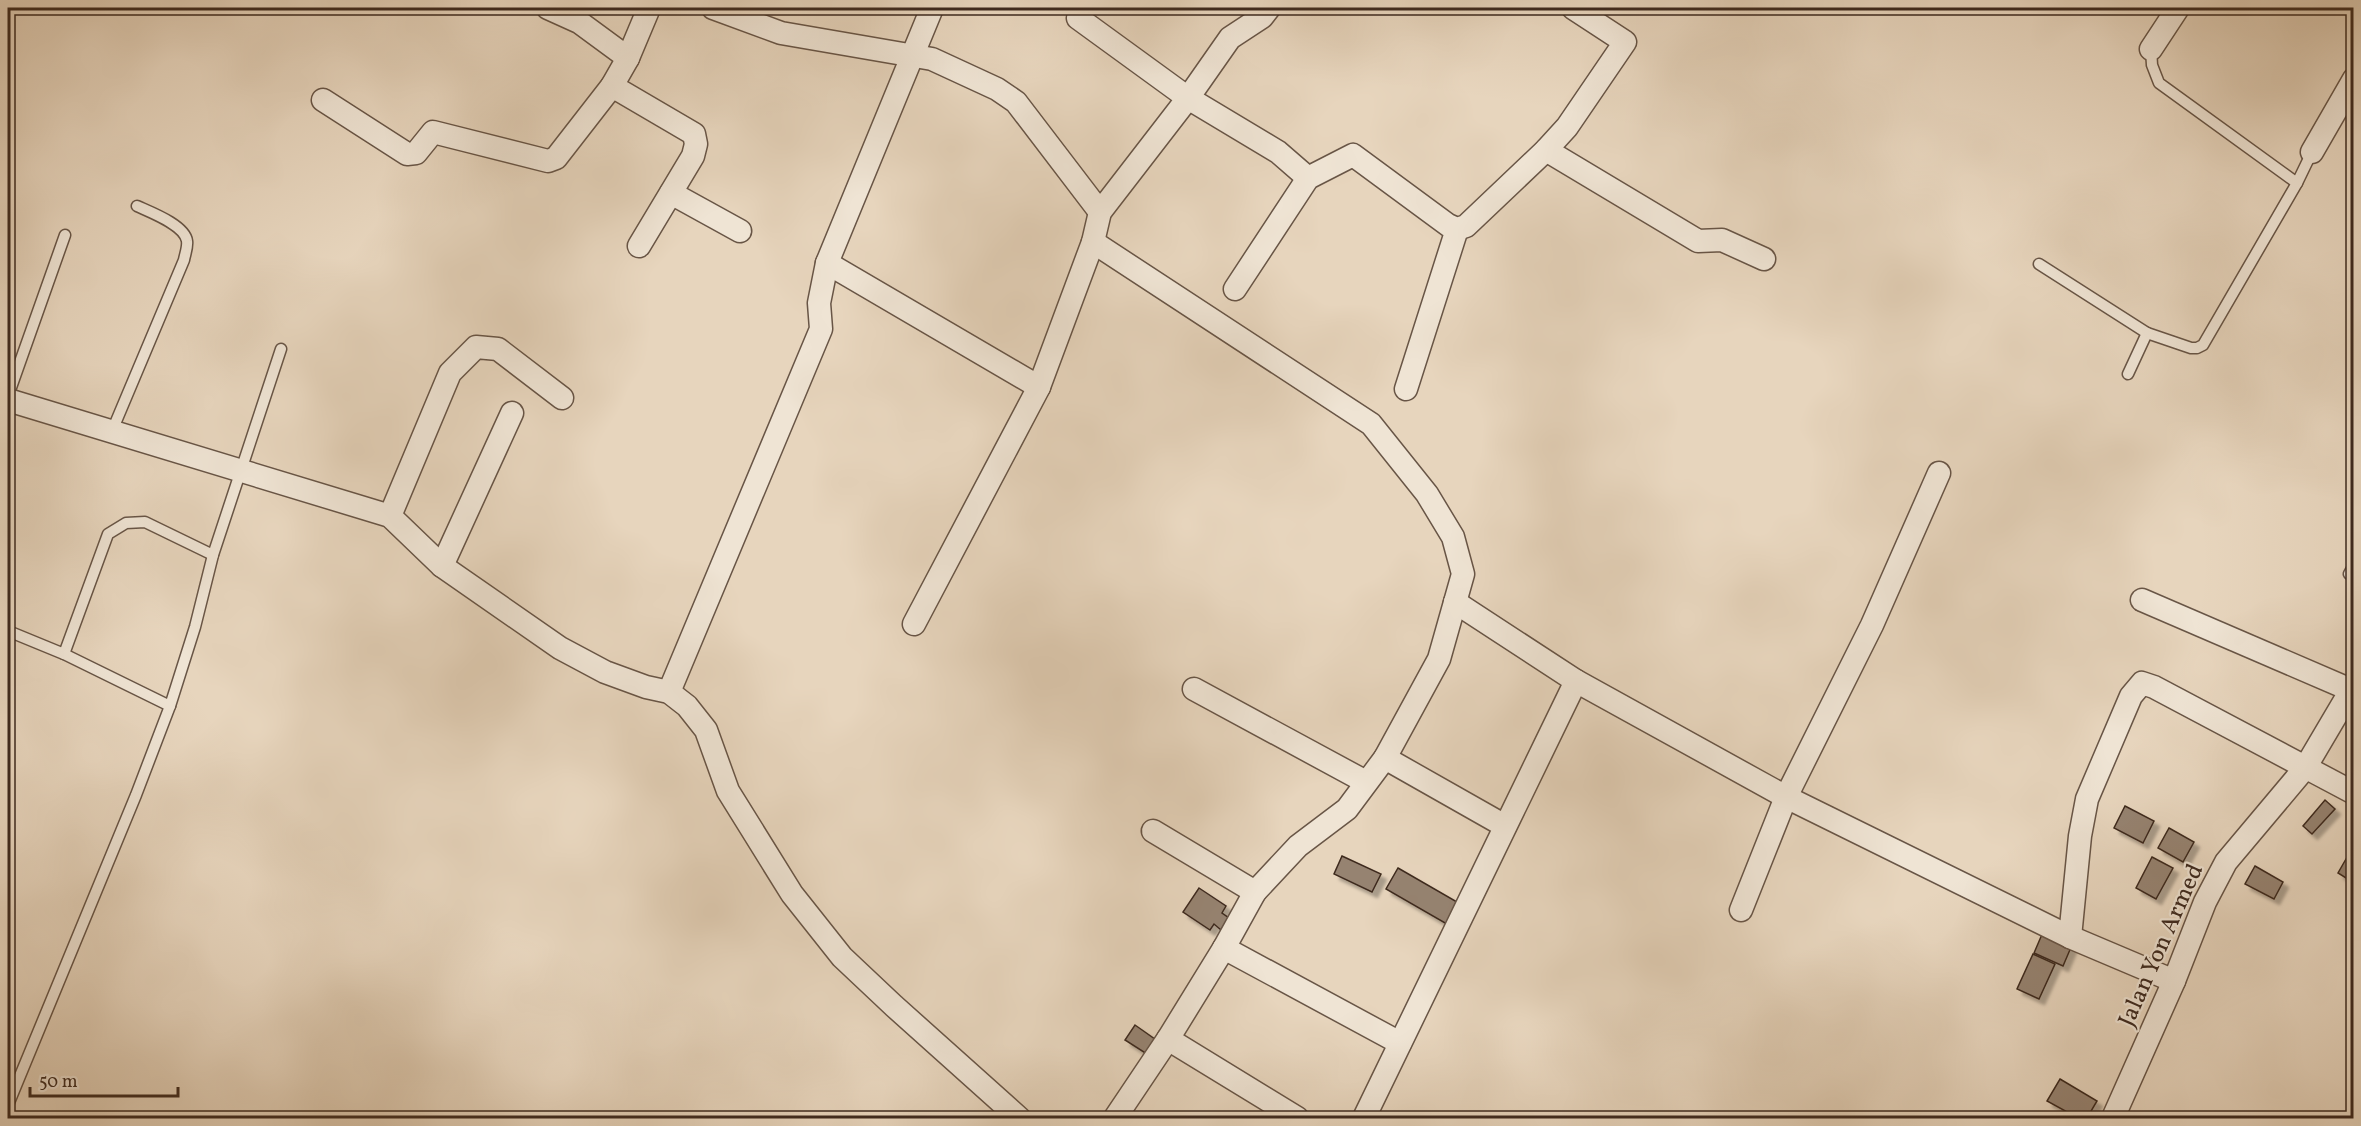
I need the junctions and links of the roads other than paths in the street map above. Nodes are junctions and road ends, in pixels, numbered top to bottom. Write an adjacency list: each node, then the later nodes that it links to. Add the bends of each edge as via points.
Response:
1 (548, 8): 11 (street, via 579,22)
2 (649, 8): 11 (street)
3 (713, 8): 10 (street, via 781,33)
4 (932, 8): 10 (street)
5 (1269, 8): 14 (street, via 1230,38)
6 (1573, 8): 16 (street, via 1625,42 1567,127)
7 (2178, 8): 9 (street)
8 (1078, 18): 14 (street)
9 (2151, 49): 19 (lane, via 2158,83)
10 (914, 54): 22 (street, via 997,88 1016,102); 29 (street)
11 (628, 58): 13 (street)
12 (2354, 79): 17 (street)
13 (612, 86): 15 (street, via 556,158 548,161 433,132 416,153 407,153); 20 (street, via 694,134 693,156)
14 (1188, 98): 18 (street, via 1278,152); 22 (street)
15 (323, 100)
16 (1546, 150): 23 (street, via 1466,226); 28 (street, via 1698,241 1722,240)
17 (2312, 152): 19 (lane)
18 (1308, 178): 23 (street, via 1353,155); 31 (street)
19 (2297, 183): 32 (lane, via 2204,345 2191,348)
20 (671, 193): 24 (street); 27 (street)
21 (137, 206): 40 (lane, via 178,227 188,243)
22 (1100, 212): 26 (street)
23 (1457, 228): 36 (street)
24 (740, 231)
25 (65, 235): 37 (lane)
26 (1093, 242): 35 (street); 47 (street, via 1371,424 1427,494 1453,537 1463,574)
27 (639, 246)
28 (1764, 259)
29 (828, 263): 35 (street); 54 (street, via 819,303 821,329)
30 (2039, 264): 32 (lane)
31 (1235, 289)
32 (2147, 333): 34 (lane)
33 (281, 349): 41 (lane)
34 (2128, 374)
35 (1039, 387): 48 (street)
36 (1406, 389)
37 (8, 398): 40 (street)
38 (562, 398): 43 (street, via 498,349 476,347 450,373)
39 (512, 413): 45 (street)
40 (112, 431): 41 (street)
41 (241, 469): 43 (street); 44 (lane)
42 (1939, 473): 60 (street, via 1872,625)
43 (390, 516): 45 (street)
44 (213, 555): 50 (lane, via 145,522 126,523 108,534); 55 (lane)
45 (442, 566): 54 (street, via 569,653 605,672)
46 (2142, 600): 52 (street)
47 (1455, 602): 51 (street); 56 (street, via 1439,659)
48 (914, 624)
49 (8, 631): 50 (lane)
50 (64, 654): 55 (lane)
51 (1576, 681): 60 (street); 61 (street)
52 (2352, 687): 57 (street, Jalan Yon Armed)
53 (1194, 689): 58 (street)
54 (669, 692): 71 (street, via 687,706 706,730 728,791 792,894 842,957)
55 (170, 706): 70 (lane)
56 (1385, 758): 58 (street); 61 (street)
57 (2305, 768): 59 (street); 65 (street, via 2142,683 2131,696 2087,799); 67 (street, Jalan Yon Armed, via 2226,862 2205,902)
58 (1366, 782): 63 (street, via 1347,809 1298,846)
59 (2354, 793)
60 (1786, 797): 64 (street); 65 (street)
61 (1505, 826): 69 (street)
62 (1153, 831): 63 (street)
63 (1255, 892): 66 (street)
64 (1741, 910)
65 (2070, 937): 67 (street)
66 (1224, 948): 68 (street); 69 (street)
67 (2174, 981): 75 (street, Jalan Yon Armed)
68 (1168, 1039): 72 (street); 73 (street)
69 (1400, 1043): 74 (street)
70 (8, 1105)
71 (1019, 1119)
72 (1115, 1119)
73 (1297, 1119)
74 (1364, 1119)
75 (2113, 1119)

